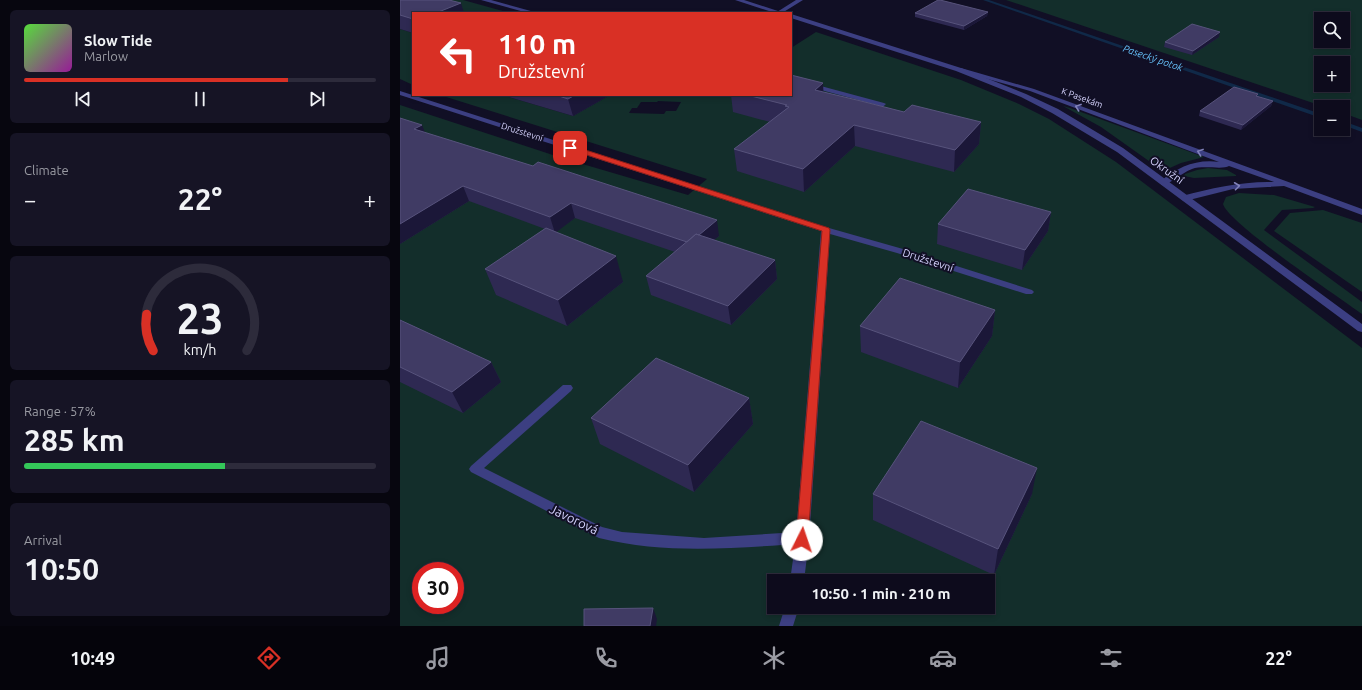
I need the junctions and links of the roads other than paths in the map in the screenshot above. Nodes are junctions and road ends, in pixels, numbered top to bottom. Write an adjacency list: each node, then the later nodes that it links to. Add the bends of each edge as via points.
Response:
1 (484, 0): 4 (street)
2 (738, 0): 5 (street)
3 (800, 0): 6 (street)
4 (530, 12)
5 (777, 12)
6 (782, 12)
7 (792, 16): 8 (street, K Pasekám)
8 (938, 63): 12 (street, K Pasekám, one-way to 8, via 1032,90); 13 (street, Okružní, via 988,81 1053,110 1120,150)
9 (792, 80): 11 (street, via 882,104)
10 (400, 93): 17 (street, Družstevní)
11 (864, 119)
12 (1245, 169): 13 (street, via 1216,164 1195,165 1179,170); 14 (street, K Pasekám)
13 (1164, 183): 15 (street, Okružní)
14 (1289, 186): 15 (street, one-way to 14, via 1214,189 1250,185); 16 (street, K Pasekám)
15 (1185, 198): 19 (street, Okružní)
16 (1362, 212)
17 (826, 230): 18 (street, Družstevní); 21 (street)
18 (1029, 292)
19 (1362, 329)
20 (567, 388): 21 (street, Javorová, via 475,469 599,532 622,538 704,544)
21 (802, 540): 22 (street)
22 (798, 574)
23 (790, 614): 24 (street)
24 (786, 626)

